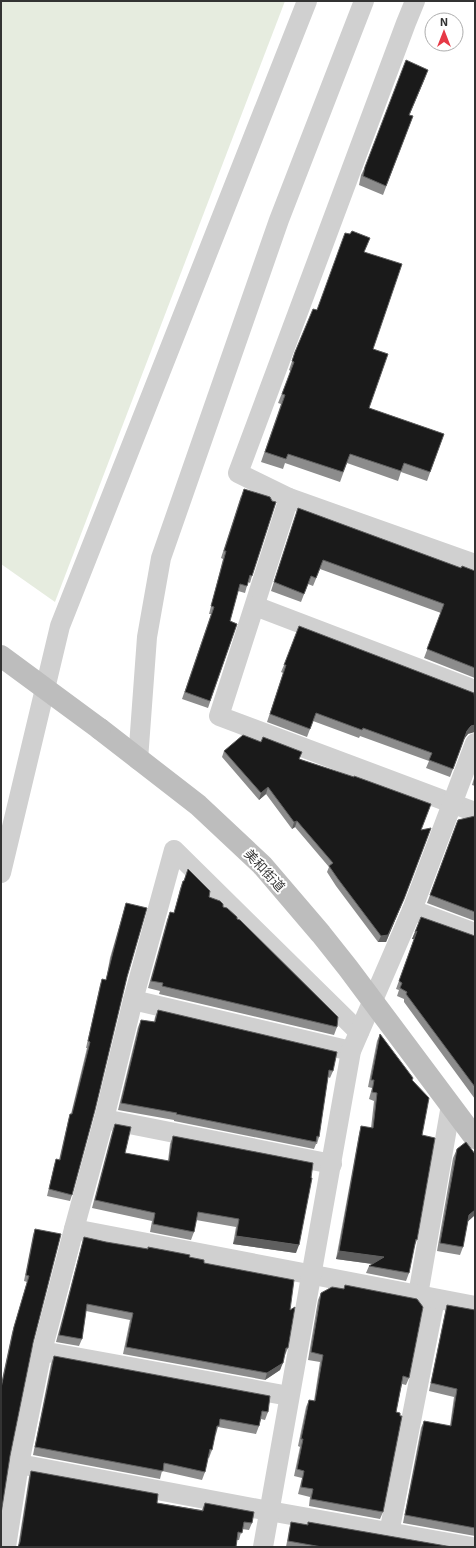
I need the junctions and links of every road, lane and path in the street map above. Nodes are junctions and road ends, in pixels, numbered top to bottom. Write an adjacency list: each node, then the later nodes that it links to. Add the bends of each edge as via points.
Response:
1 (307, 1): 13 (street, via 60,626)
2 (364, 1): 10 (street, via 279,220 160,558 147,637)
3 (415, 1): 4 (street, via 238,474)
4 (289, 498): 5 (street); 6 (street)
5 (475, 564)
6 (255, 606): 8 (street); 11 (street, via 219,716)
7 (1, 656): 10 (main road, 美和街道, bridge)
8 (475, 690)
9 (475, 743): 11 (street)
10 (138, 760): 17 (main road, 美和街道, via 198,805 262,865 321,934)
11 (453, 804): 12 (street); 14 (street)
12 (475, 812)
13 (1, 874)
14 (412, 910): 15 (street); 17 (street)
15 (475, 933)
16 (133, 1000): 18 (street, via 174,850); 19 (street); 21 (street)
17 (373, 1002): 18 (street); 20 (main road, 美和街道)
18 (359, 1032): 19 (street)
19 (351, 1051): 23 (street)
20 (451, 1105): 22 (main road, 美和街道); 26 (street)
21 (104, 1119): 23 (street); 24 (street)
22 (475, 1138)
23 (332, 1164): 25 (street)
24 (74, 1229): 25 (street); 28 (street)
25 (310, 1275): 26 (street); 29 (street)
26 (426, 1297): 27 (street); 32 (street)
27 (475, 1306)
28 (42, 1351): 29 (street); 30 (street)
29 (289, 1396): 31 (street)
30 (19, 1464): 31 (street); 33 (street)
31 (269, 1511): 32 (street); 34 (street)
32 (389, 1533): 35 (street)
33 (6, 1547)
34 (263, 1547)
35 (472, 1547)

